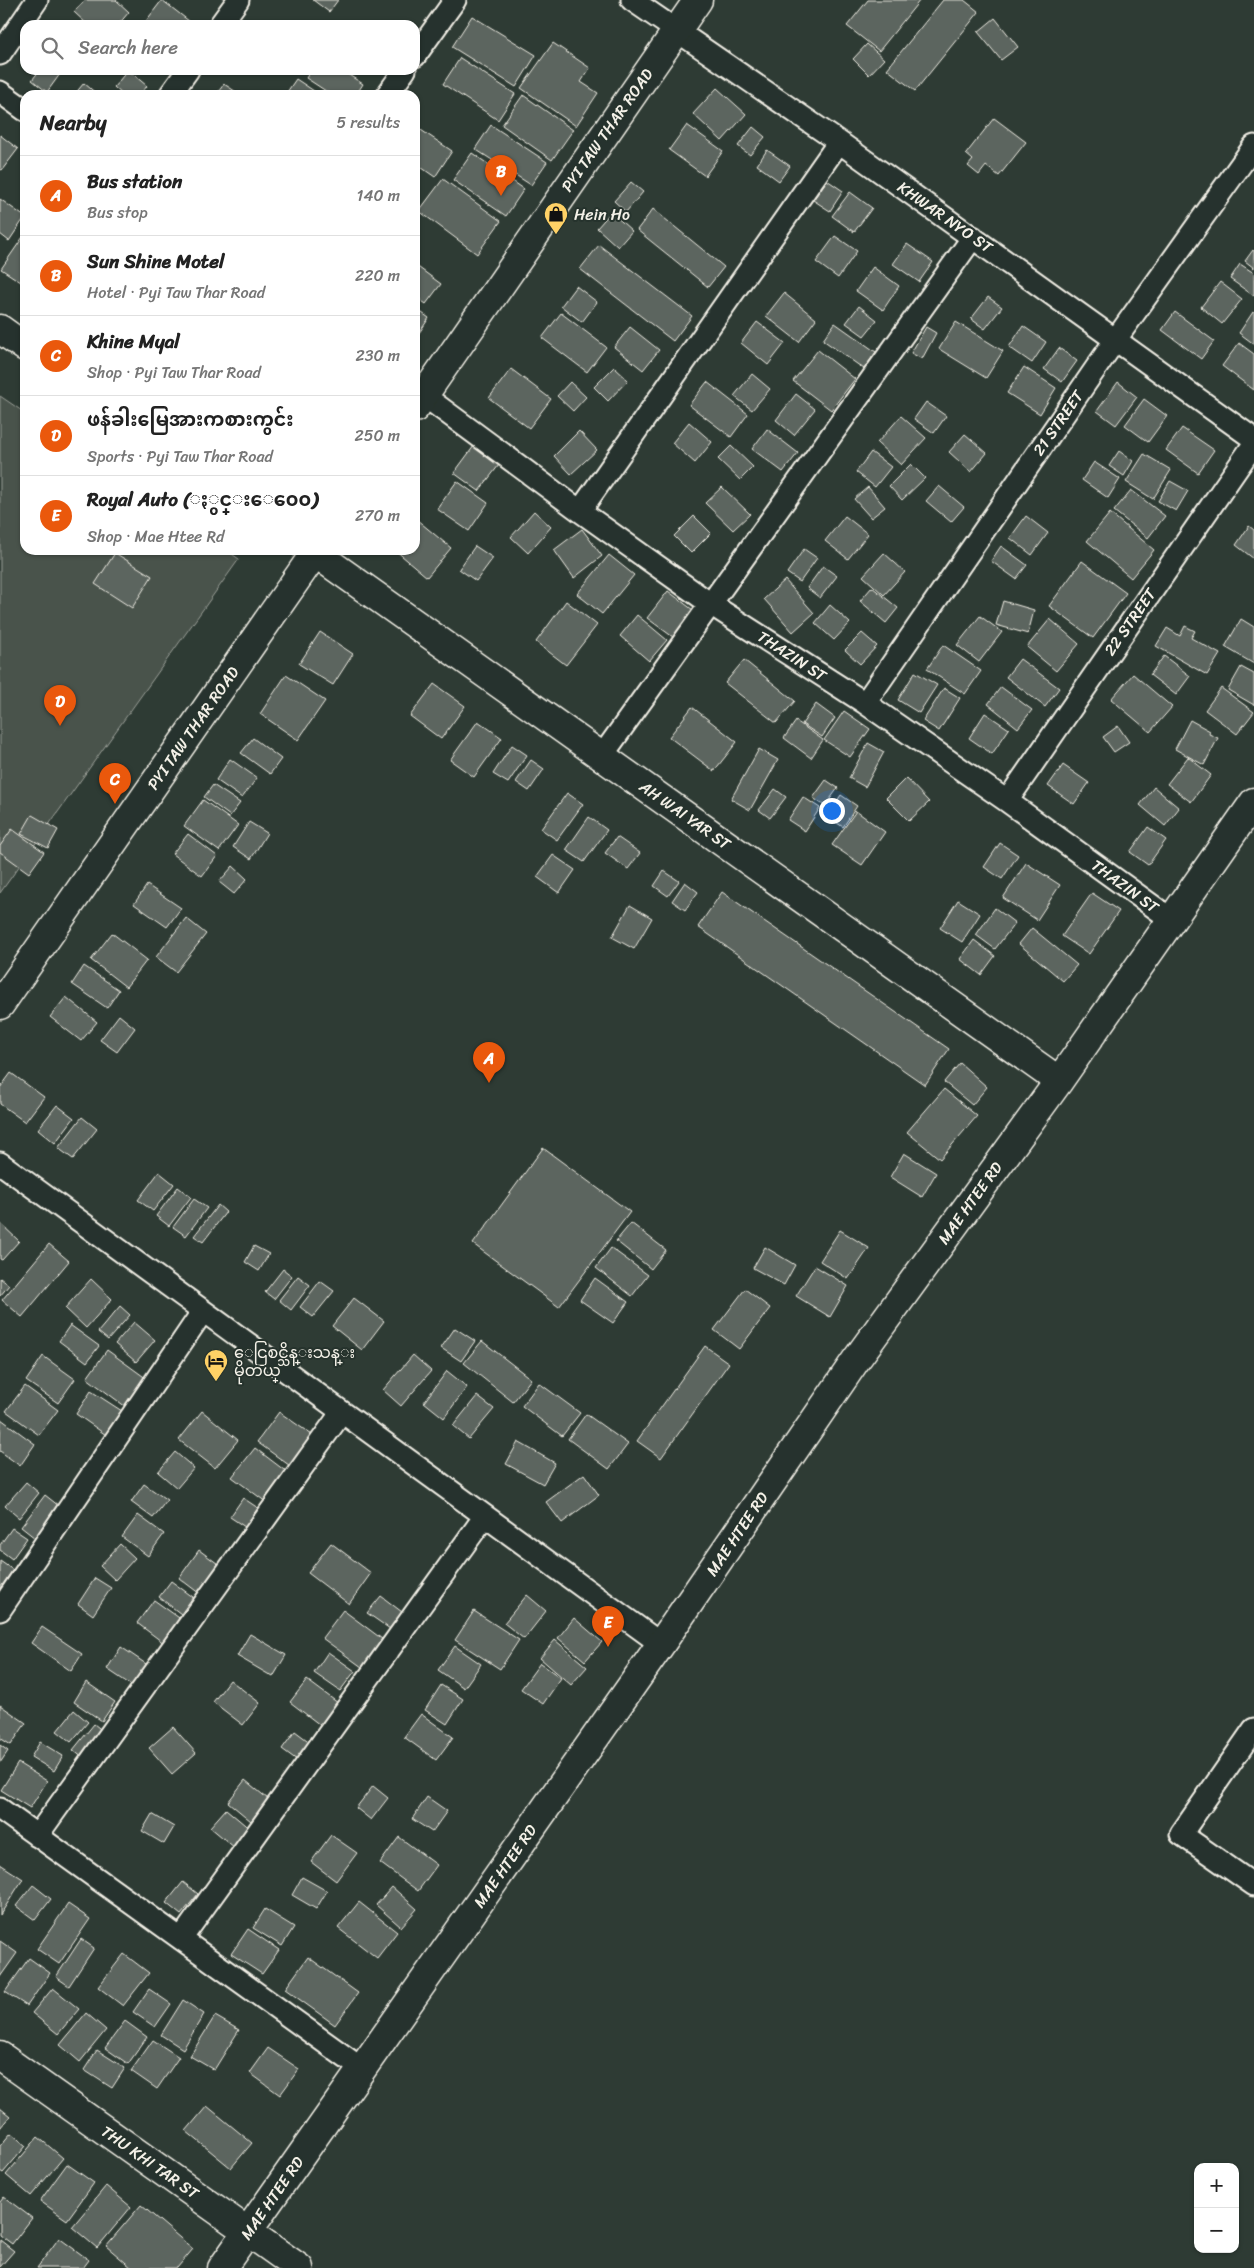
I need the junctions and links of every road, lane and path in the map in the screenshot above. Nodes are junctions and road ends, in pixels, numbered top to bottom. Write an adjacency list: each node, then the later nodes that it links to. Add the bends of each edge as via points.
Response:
1 (37, 0): 6 (street)
2 (238, 0): 7 (street)
3 (455, 0): 10 (street)
4 (632, 0): 9 (street, KHWAR NYO ST)
5 (698, 0): 9 (street, PYI TAW THAR ROAD)
6 (23, 20)
7 (224, 20)
8 (20, 25): 11 (street)
9 (675, 32): 18 (street, KHWAR NYO ST); 24 (street, PYI TAW THAR ROAD)
10 (420, 49)
11 (0, 54)
12 (184, 75): 14 (street)
13 (401, 75): 15 (street)
14 (174, 90)
15 (391, 90)
16 (0, 92): 17 (street)
17 (20, 106)
18 (839, 142): 20 (street, KHWAR NYO ST); 28 (street)
19 (1254, 146): 22 (street, 21 STREET)
20 (973, 237): 22 (street, KHWAR NYO ST); 31 (street)
21 (0, 329): 23 (street)
22 (1116, 339): 26 (street, KHWAR NYO ST); 32 (street, 21 STREET)
23 (20, 343)
24 (420, 394)
25 (420, 398): 28 (street, THAZIN ST)
26 (1254, 438)
27 (1254, 444): 34 (street, 22 STREET)
28 (580, 511): 31 (street, THAZIN ST)
29 (312, 555): 37 (street, PYI TAW THAR ROAD)
30 (321, 555): 33 (street, AH WAI YAR ST)
31 (712, 605): 32 (street, THAZIN ST); 33 (street)
32 (865, 703): 34 (street, THAZIN ST)
33 (602, 756): 38 (street, AH WAI YAR ST)
34 (1007, 801): 36 (street, THAZIN ST)
35 (1254, 802): 36 (street, MAE HTEE RD)
36 (1172, 920): 38 (street, MAE HTEE RD)
37 (0, 1005)
38 (1059, 1080): 44 (street, MAE HTEE RD, via 856,1360)
39 (0, 1163): 40 (street)
40 (203, 1311): 41 (street); 43 (street)
41 (342, 1412): 42 (street); 47 (street)
42 (485, 1516): 44 (street); 49 (street)
43 (0, 1610)
44 (662, 1644): 51 (street, MAE HTEE RD)
45 (1254, 1729): 48 (street, via 1181,1834)
46 (0, 1809): 47 (street)
47 (38, 1836): 49 (street)
48 (1254, 1885)
49 (181, 1939): 51 (street)
50 (0, 2056): 52 (street, THU KHI TAR ST)
51 (362, 2069): 52 (street, MAE HTEE RD)
52 (248, 2232): 53 (street, MAE HTEE RD); 54 (street, THU KHI TAR ST)
53 (222, 2268)
54 (299, 2268)

